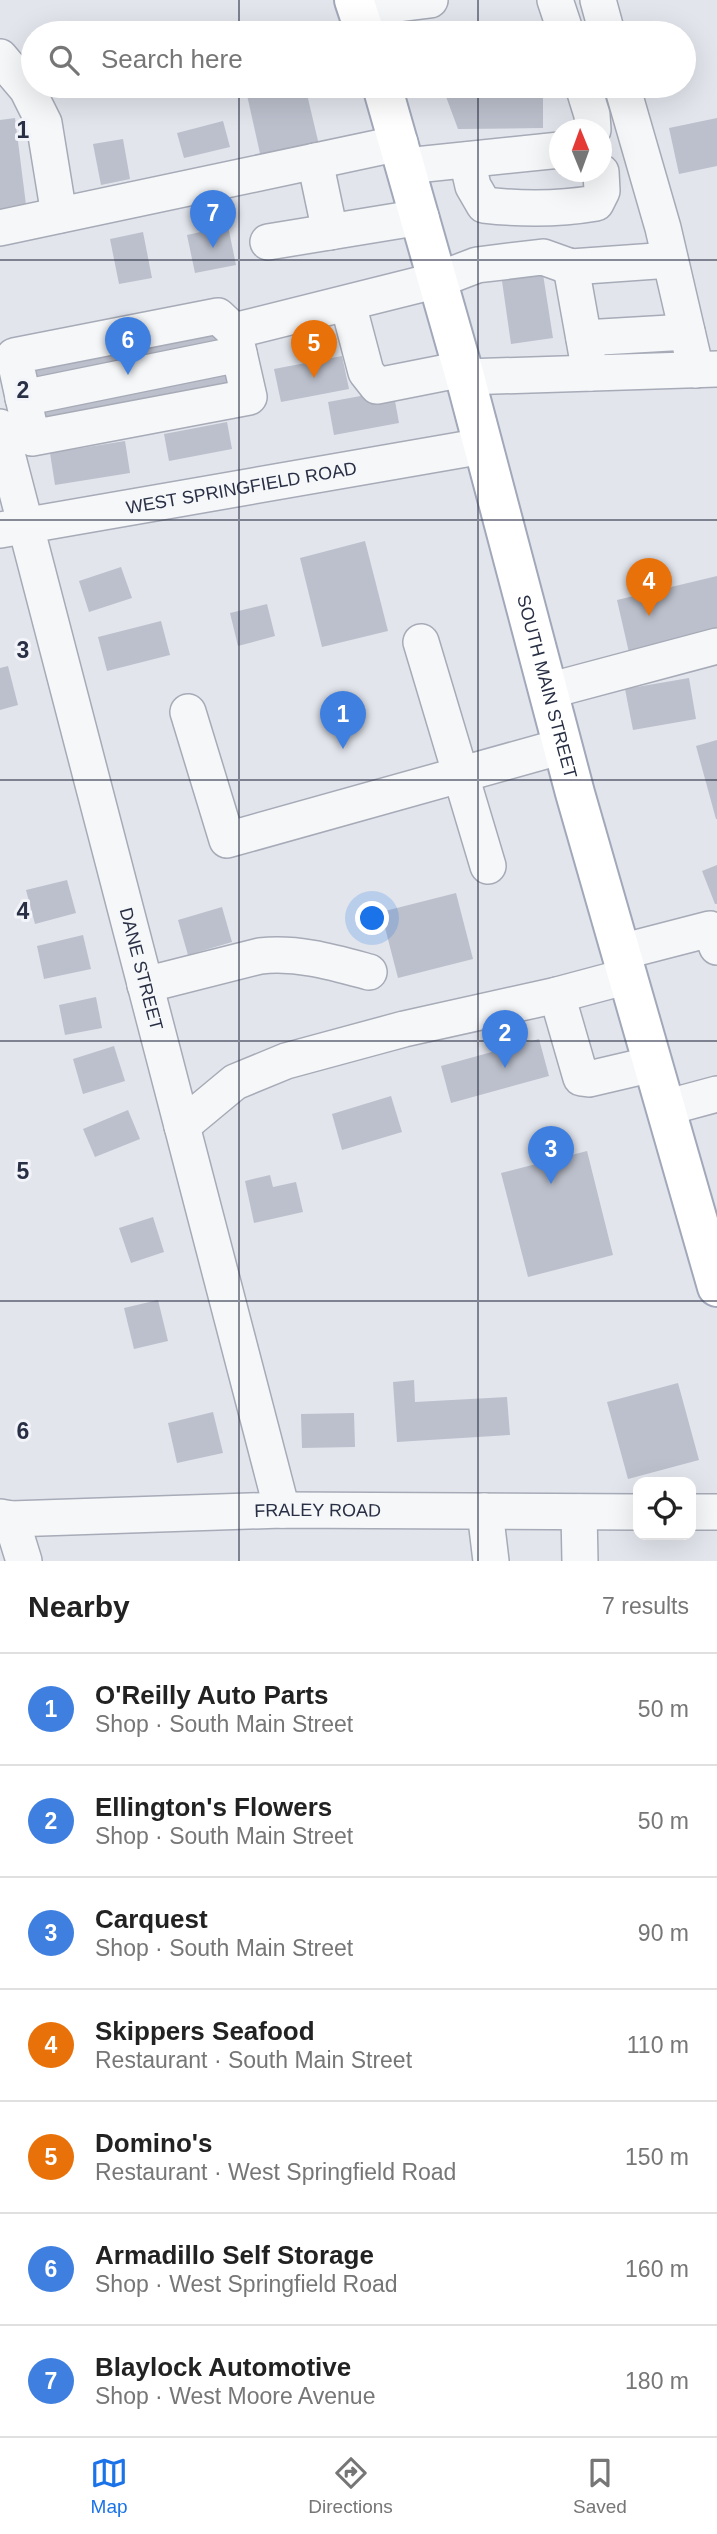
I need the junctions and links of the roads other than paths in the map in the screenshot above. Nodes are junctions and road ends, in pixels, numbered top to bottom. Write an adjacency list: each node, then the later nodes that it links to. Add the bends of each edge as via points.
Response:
1 (430, 0): 4 (street)
2 (555, 0): 5 (street)
3 (598, 0): 6 (street)
4 (359, 14)
5 (562, 21)
6 (604, 21)
7 (0, 57): 8 (street)
8 (21, 82)
9 (32, 98): 19 (street, via 44,123)
10 (386, 98): 15 (main road, SOUTH MAIN STREET)
11 (587, 98): 13 (street)
12 (625, 98): 24 (street)
13 (592, 119)
14 (549, 151): 16 (street)
15 (403, 155): 16 (street); 17 (street); 20 (main road, SOUTH MAIN STREET)
16 (467, 160): 18 (street, via 473,186 484,205 582,205 596,202)
17 (315, 161): 19 (street); 22 (street)
18 (602, 182)
19 (59, 215): 21 (street)
20 (421, 217): 22 (street); 26 (main road, SOUTH MAIN STREET)
21 (0, 228)
22 (330, 232): 23 (street)
23 (268, 242)
24 (670, 260): 25 (street); 28 (street)
25 (571, 267): 26 (street, via 543,257 477,265); 29 (street)
26 (438, 280): 27 (street); 32 (main road, SOUTH MAIN STREET)
27 (348, 303): 30 (street); 32 (street, via 366,372 377,386)
28 (687, 332): 29 (street); 31 (street)
29 (584, 338): 33 (street)
30 (237, 343): 30 (street, via 218,316 14,356 32,438 249,397)
31 (706, 370): 33 (street)
32 (464, 373): 33 (street); 35 (main road, SOUTH MAIN STREET)
33 (590, 373)
34 (0, 427): 36 (street, DANE STREET)
35 (483, 446): 36 (street, WEST SPRINGFIELD ROAD); 39 (main road, SOUTH MAIN STREET)
36 (13, 528): 47 (street, DANE STREET)
37 (421, 642): 42 (street)
38 (717, 646): 39 (street)
39 (548, 691): 41 (main road, SOUTH MAIN STREET)
40 (188, 712): 42 (street, via 227,840)
41 (563, 746): 42 (street); 45 (main road, SOUTH MAIN STREET)
42 (462, 775): 43 (street)
43 (488, 866)
44 (717, 947): 45 (street, via 710,929)
45 (624, 964): 48 (street); 49 (main road, SOUTH MAIN STREET)
46 (369, 972): 47 (street, via 279,954)
47 (145, 985): 52 (street, DANE STREET)
48 (556, 995): 49 (street, via 581,1078); 52 (street, via 286,1061 235,1082)
49 (653, 1064): 51 (main road, SOUTH MAIN STREET)
50 (717, 1094): 51 (street)
51 (666, 1108): 53 (main road, SOUTH MAIN STREET)
52 (182, 1126): 54 (street, DANE STREET)
53 (716, 1281)
54 (282, 1510): 55 (street, FRALEY ROAD); 60 (street, FRALEY ROAD)
55 (485, 1511): 56 (street, FRALEY ROAD); 62 (street)
56 (579, 1512): 57 (street, FRALEY ROAD); 63 (street)
57 (633, 1512)
58 (696, 1512): 59 (street)
59 (717, 1512)
60 (6, 1518): 61 (street)
61 (24, 1561)
62 (492, 1561)
63 (580, 1561)

